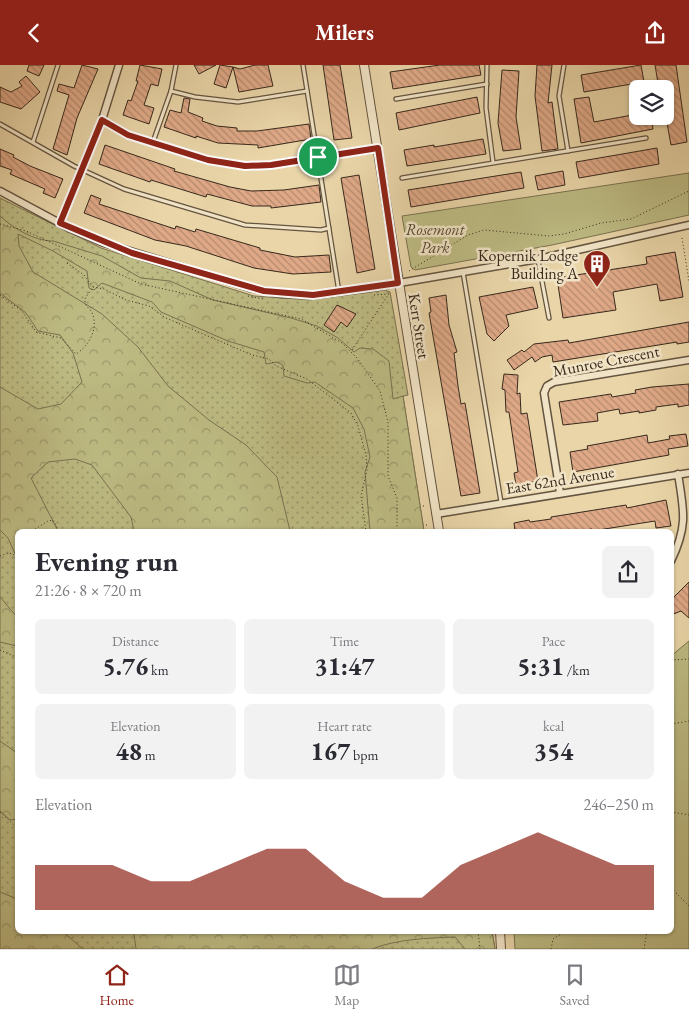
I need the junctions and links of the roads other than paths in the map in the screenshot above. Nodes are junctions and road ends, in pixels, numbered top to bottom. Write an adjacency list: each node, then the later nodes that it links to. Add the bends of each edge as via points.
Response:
1 (58, 65): 15 (lane)
2 (119, 65): 12 (street)
3 (176, 65): 9 (lane)
4 (303, 65): 10 (lane)
5 (364, 65): 17 (street, Kerr Street)
6 (487, 65): 8 (lane)
7 (564, 65): 18 (lane, via 559,95)
8 (487, 84): 11 (lane); 20 (lane, via 486,108)
9 (172, 91): 10 (lane, via 238,102); 16 (lane)
10 (307, 91): 19 (lane)
11 (396, 99)
12 (102, 120): 16 (street, via 128,135); 21 (street)
13 (0, 124): 15 (lane)
14 (646, 138): 18 (lane)
15 (33, 142): 21 (lane)
16 (153, 143): 19 (street, via 208,160 245,166)
17 (378, 148): 19 (street); 29 (street, Kerr Street)
18 (568, 151): 20 (lane)
19 (318, 157): 26 (lane)
20 (493, 162): 22 (lane)
21 (82, 169): 24 (street); 26 (lane, via 124,189 245,225 321,231)
22 (402, 178)
23 (0, 191): 24 (street)
24 (60, 223): 30 (street, via 132,253 250,288 282,294)
25 (689, 225): 27 (street)
26 (329, 228): 30 (lane)
27 (538, 259): 28 (street); 31 (lane)
28 (462, 271): 29 (street); 36 (lane)
29 (398, 283): 30 (street); 37 (street, Kerr Street)
30 (339, 292)
31 (549, 318)
32 (689, 360): 35 (street, Munroe Crescent, via 554,382 547,386 544,393)
33 (689, 473): 34 (street, East 62nd Avenue)
34 (678, 474): 35 (street, East 62nd Avenue); 39 (street, via 684,517 682,538)
35 (560, 493): 36 (street, East 62nd Avenue)
36 (501, 503): 37 (street, East 62nd Avenue)
37 (436, 514): 38 (street, Kerr Street)
38 (439, 529)
39 (674, 555)
40 (500, 934): 41 (street)
41 (500, 949)

